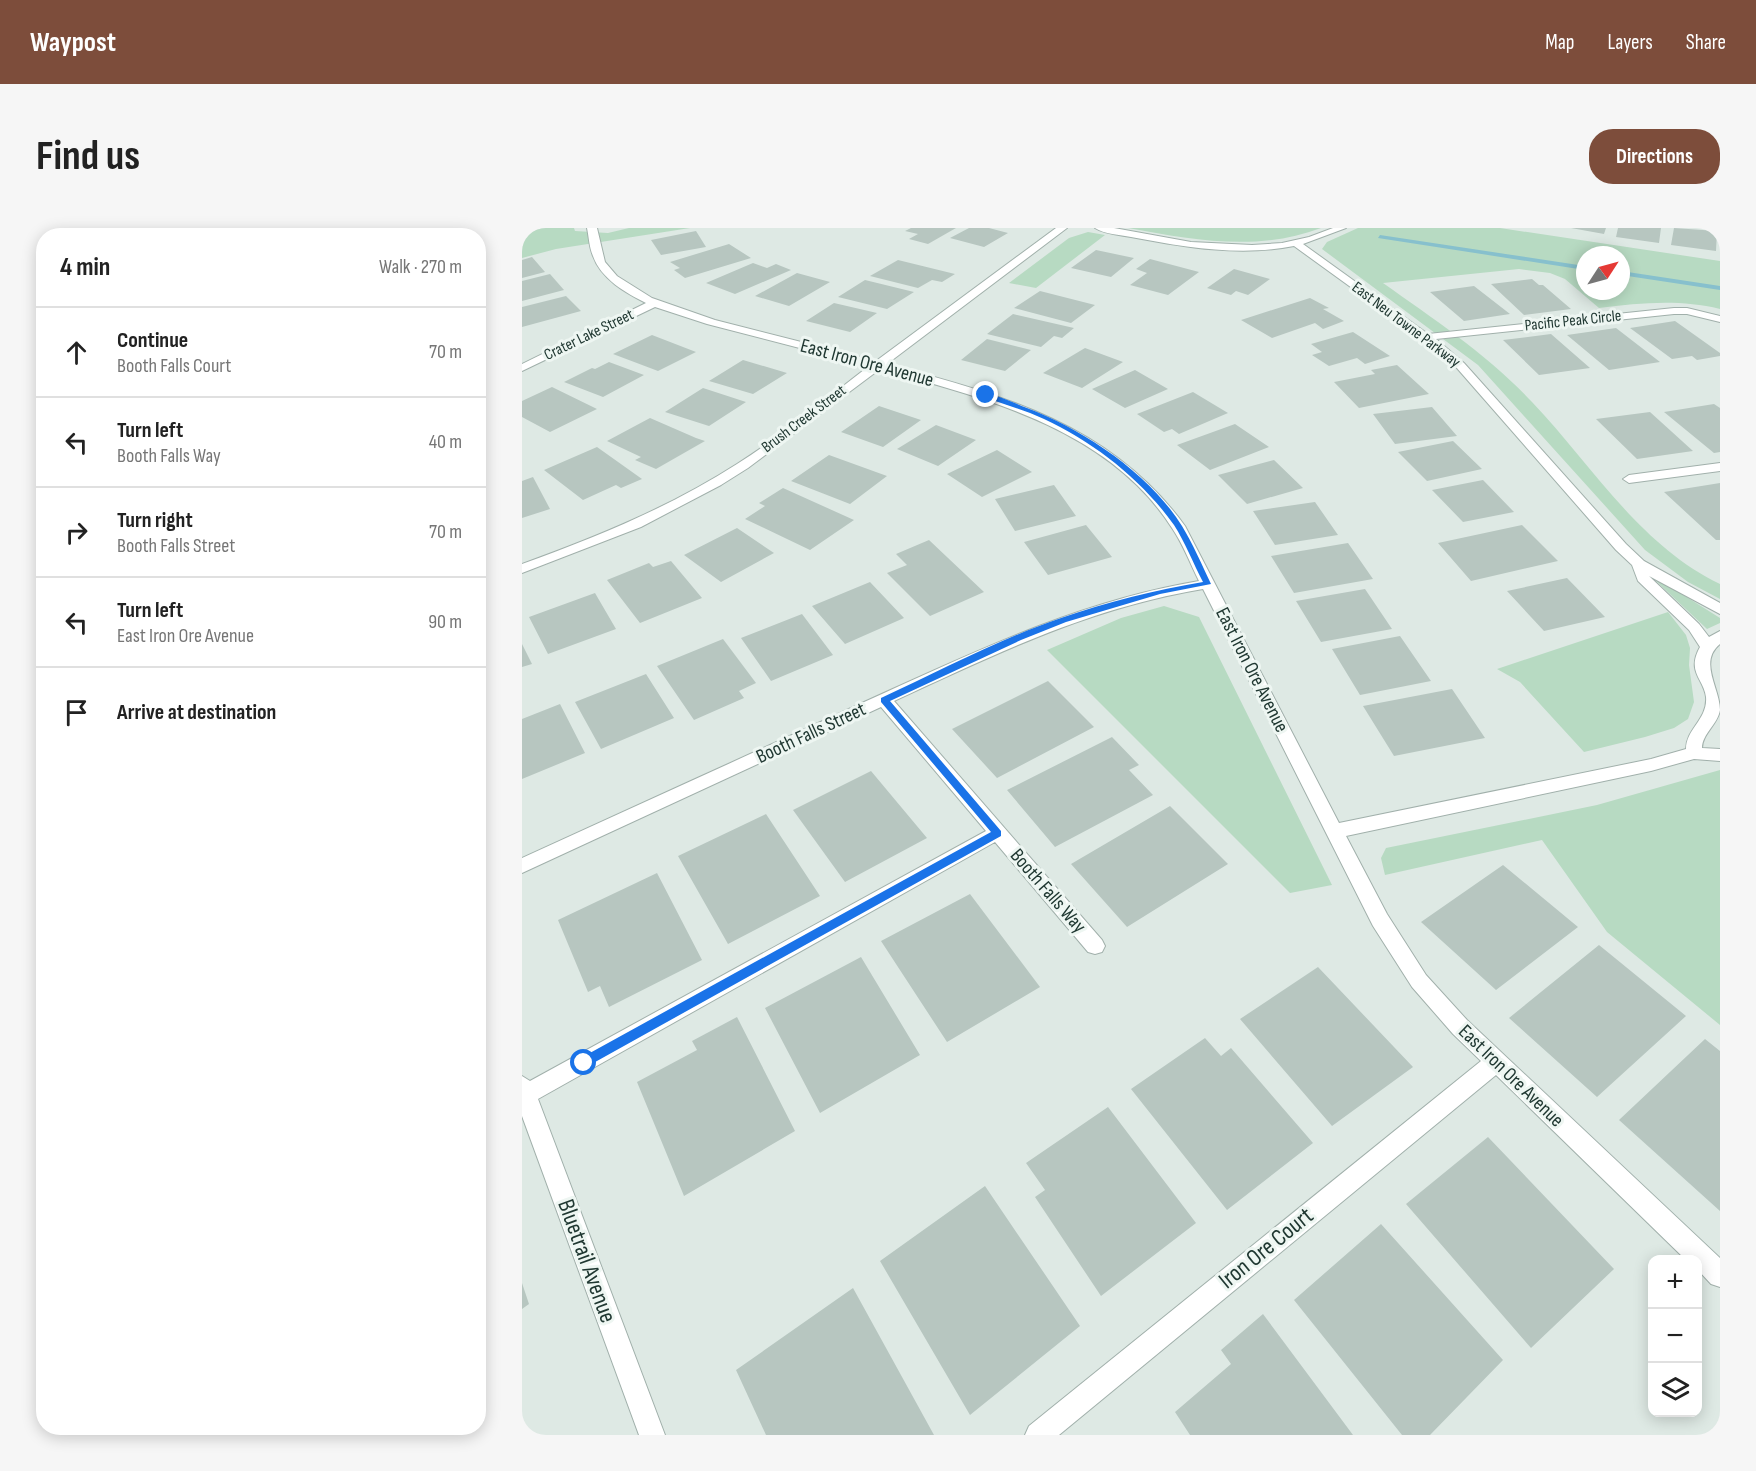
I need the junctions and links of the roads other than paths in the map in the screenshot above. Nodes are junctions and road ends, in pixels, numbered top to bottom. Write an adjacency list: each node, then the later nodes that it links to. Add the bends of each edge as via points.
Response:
1 (592, 228): 6 (street, East Iron Ore Avenue, via 600,262 622,284)
2 (1062, 228): 9 (street, Brush Creek Street)
3 (1100, 228): 5 (street, via 1207,247 1238,249)
4 (1341, 228): 5 (street)
5 (1296, 243): 8 (street, East Neu Towne Parkway)
6 (655, 303): 9 (street, East Iron Ore Avenue, via 699,319); 10 (street, Crater Lake Street)
7 (1720, 319): 8 (street, Pacific Peak Circle, via 1674,311)
8 (1426, 337): 13 (street, East Neu Towne Parkway, via 1469,373 1607,533)
9 (876, 365): 14 (street, Brush Creek Street, via 744,465 686,501 612,536); 15 (street, East Iron Ore Avenue, via 1017,405 1092,443 1131,473 1165,508)
10 (522, 368)
11 (1720, 467): 12 (street)
12 (1629, 479)
13 (1639, 564): 16 (street, East Neu Towne Parkway); 18 (street, East Neu Towne Parkway, via 1643,578 1694,627)
14 (522, 569)
15 (1208, 584): 19 (street, Booth Falls Street, via 1159,592 1063,620); 23 (street, East Iron Ore Avenue)
16 (1720, 609)
17 (1720, 636): 18 (street)
18 (1708, 647): 20 (street, via 1703,657 1704,676)
19 (884, 700): 24 (street, Booth Falls Way); 25 (street, Booth Falls Street)
20 (1717, 700): 21 (street, via 1708,724 1694,739)
21 (1694, 753): 22 (street); 23 (street, via 1640,768)
22 (1720, 755)
23 (1334, 831): 27 (street, East Iron Ore Avenue, via 1380,920 1408,964 1432,998)
24 (997, 833): 26 (street, Booth Falls Way); 28 (street)
25 (522, 866)
26 (1095, 946)
27 (1496, 1062): 29 (street, East Iron Ore Avenue); 31 (street, Iron Ore Court)
28 (524, 1090): 30 (street, Bluetrail Avenue)
29 (1720, 1275)
30 (652, 1435)
31 (1038, 1435)

